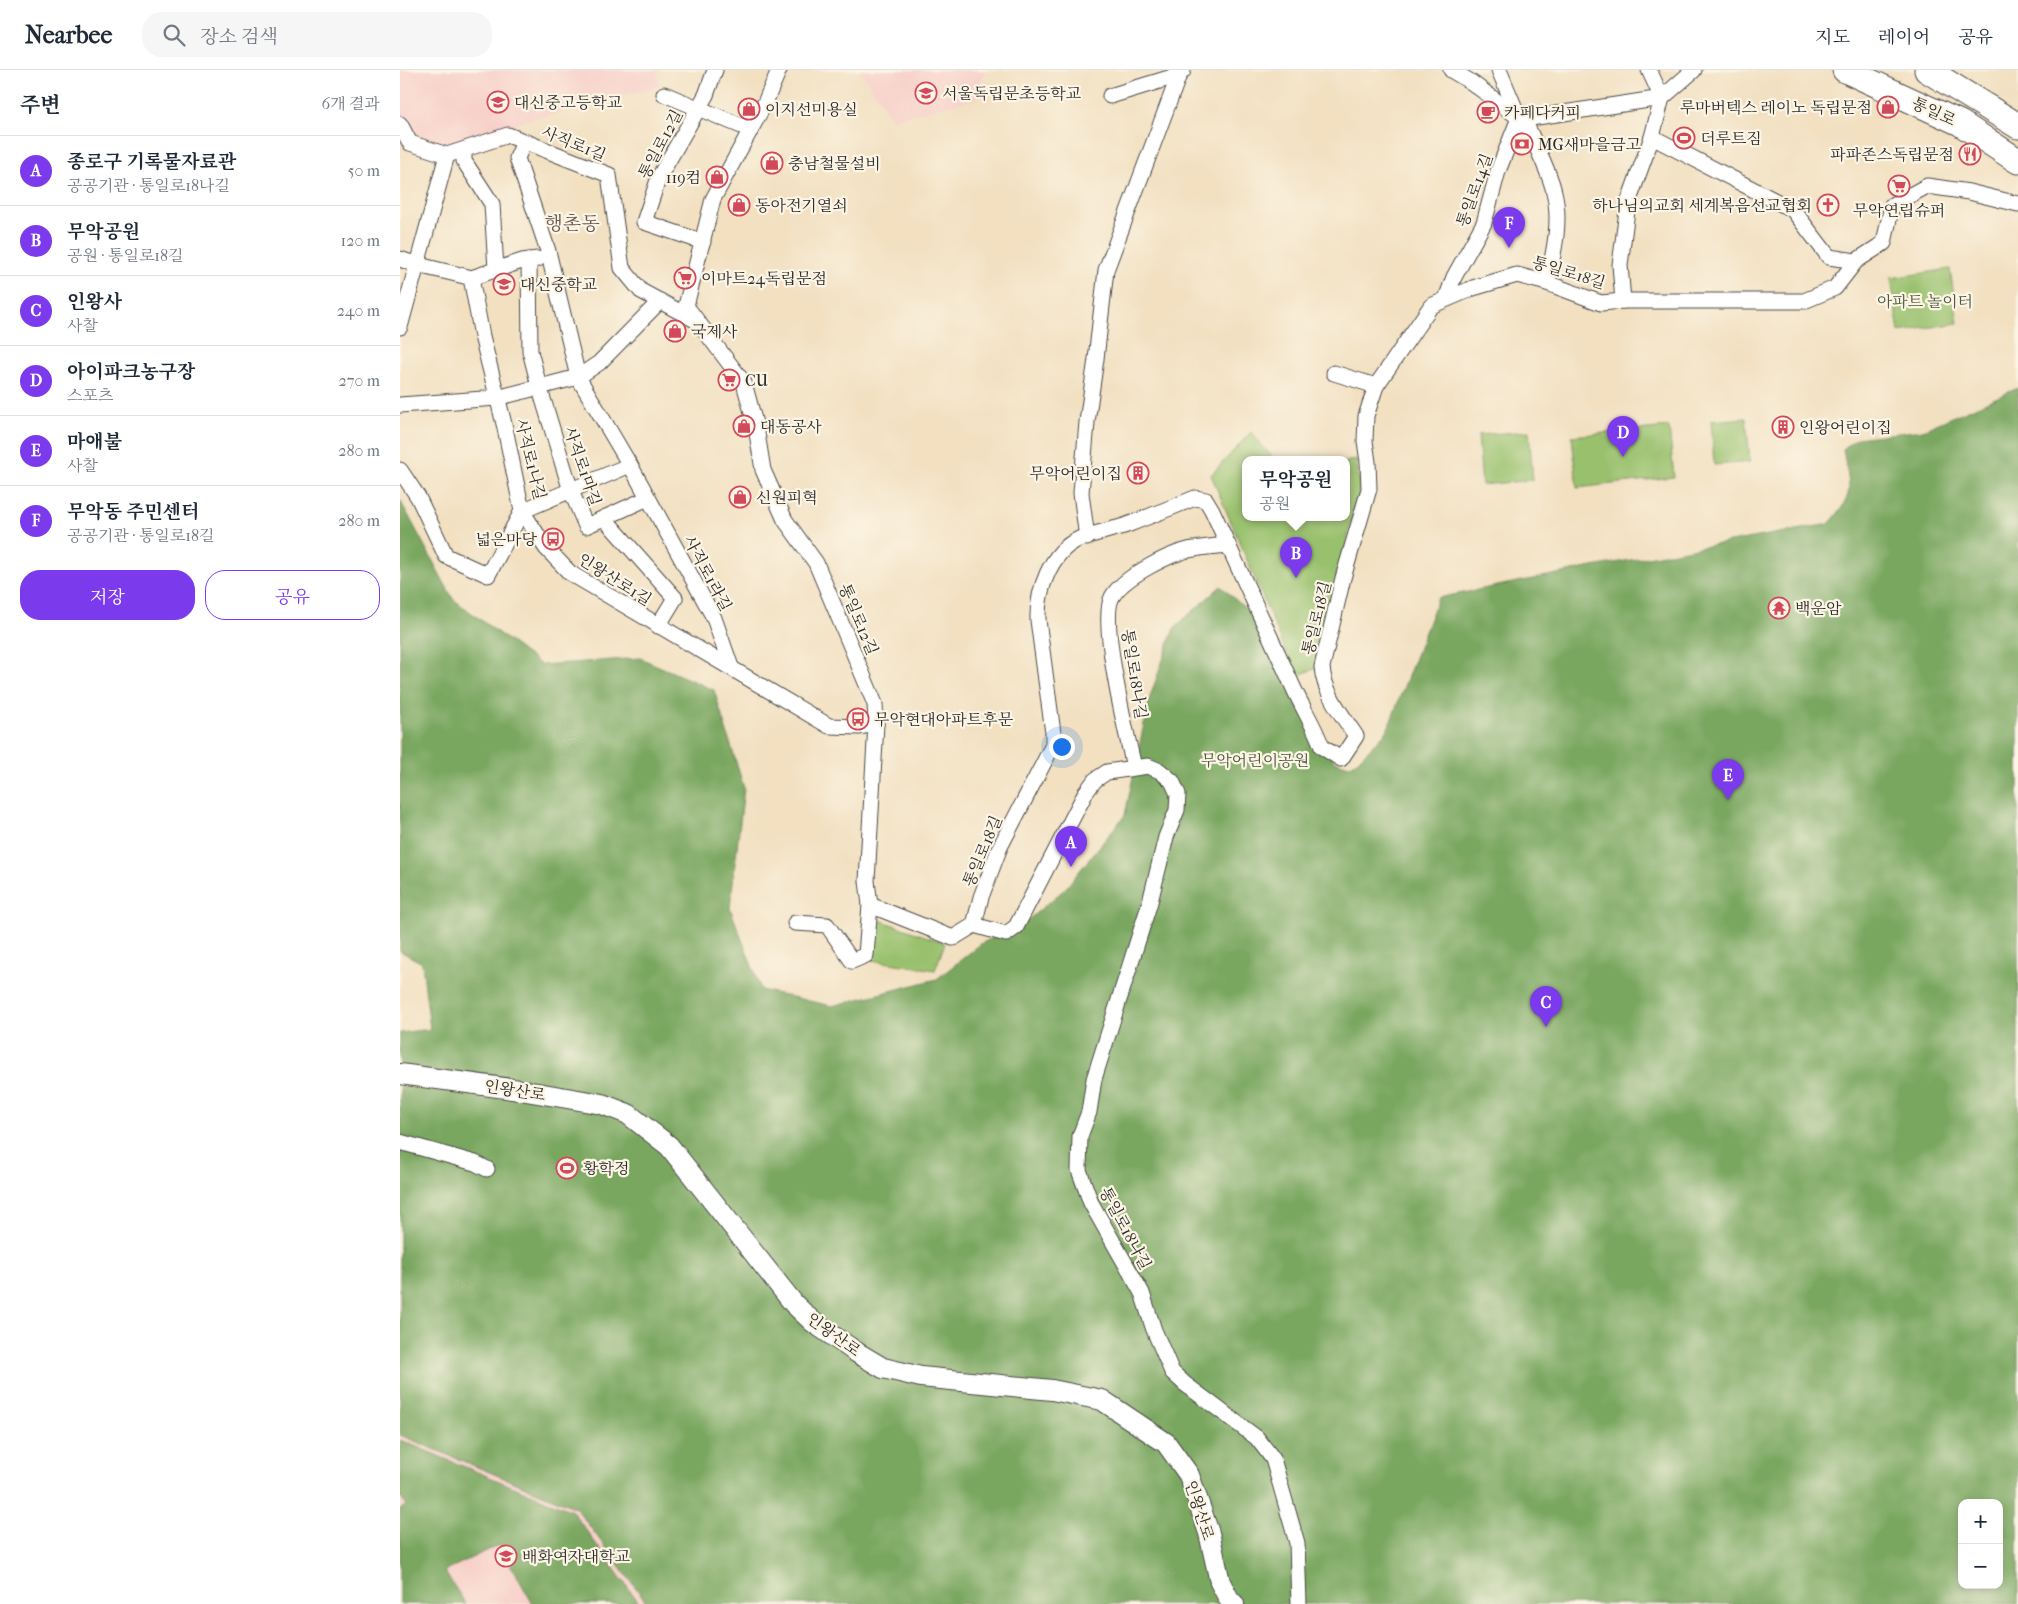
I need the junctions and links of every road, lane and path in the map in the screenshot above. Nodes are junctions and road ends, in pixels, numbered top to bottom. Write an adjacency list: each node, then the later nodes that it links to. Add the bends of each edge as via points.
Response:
1 (715, 70): 13 (street, 통일로12길)
2 (780, 70): 17 (street, 통일로12길)
3 (1452, 70): 14 (street)
4 (1499, 70): 14 (street)
5 (1649, 70): 12 (street)
6 (1694, 70): 12 (street)
7 (1844, 70): 23 (main road, 통일로, via 1960,123)
8 (1927, 70): 16 (main road, 통일로)
9 (1182, 72): 11 (street); 51 (street, via 1145,161 1106,270 1081,493)
10 (664, 94): 13 (street, 통일로12길)
11 (1110, 96)
12 (1662, 98): 14 (street); 18 (street)
13 (698, 108): 17 (street, 통일로12길); 25 (street, 통일로12길, via 659,177 644,222)
14 (1522, 119): 33 (street, via 1553,188 1556,243); 34 (street, 통일로14길, via 1498,171 1484,223 1454,277)
15 (400, 124): 20 (street)
16 (2018, 126)
17 (751, 130): 25 (street, 통일로12길, via 713,199)
18 (1652, 137): 29 (street, via 1793,210 1829,257); 36 (street, via 1628,203 1620,265)
19 (524, 142): 21 (street, 사직로1길, via 508,135); 26 (street, 사직로1라길, via 517,158); 35 (street, 사직로1길, via 609,175 622,268 641,290)
20 (405, 144): 22 (street)
21 (464, 150): 22 (street, 사직로1길); 31 (street, via 464,161 492,204)
22 (447, 156): 30 (street)
23 (2018, 161)
24 (2018, 204): 29 (street, 통일로18길, via 1928,186 1892,205 1884,243)
25 (703, 242): 37 (street, 통일로12길, via 686,306)
26 (550, 257): 28 (street); 40 (street, 사직로1라길)
27 (400, 259): 30 (street)
28 (529, 260): 31 (street); 41 (street, 사직로1마길, via 530,351)
29 (1856, 261): 36 (street, 통일로18길, via 1835,288 1804,301)
30 (417, 266): 32 (street); 38 (street)
31 (496, 269): 32 (street)
32 (471, 278): 43 (street, 사직로1나길)
33 (1547, 283): 34 (street, 통일로18길, via 1517,275); 36 (street, 통일로18길, via 1601,303)
34 (1446, 300): 42 (street, 통일로18길, via 1432,306)
35 (660, 301): 37 (street, 사직로1길); 40 (street, via 599,363)
36 (1624, 301)
37 (698, 322): 55 (street, 통일로12길, via 744,383 763,470 785,520 816,563 875,704)
38 (400, 326)
39 (1334, 373): 42 (street)
40 (578, 377): 41 (street); 45 (street, 사직로1라길)
41 (539, 386): 43 (street); 47 (street, 사직로1마길)
42 (1376, 386): 52 (street, 통일로18길, via 1366,416 1369,489 1322,667 1323,678 1336,706 1356,736 1341,759 1322,748)
43 (497, 398): 44 (street); 49 (street, 사직로1나길)
44 (400, 405)
45 (630, 465): 47 (street); 48 (street, 사직로1라길)
46 (400, 470): 49 (street, via 418,497 446,556 488,576)
47 (571, 490): 49 (street, 사직로1나길); 50 (street, 사직로1마길, via 586,526)
48 (648, 498): 50 (street); 54 (street, 사직로1라길, via 714,618)
49 (522, 511): 53 (street, 인왕산로1길, via 546,548 570,573)
50 (604, 518): 53 (street, 사직로1마길, via 675,598)
51 (1087, 538): 52 (street, 통일로18길, via 1195,498 1206,500); 59 (street, 통일로18길, via 1070,545 1042,583 1037,603 1038,620 1053,745 1000,847)
52 (1228, 545): 56 (street, 통일로18나길, via 1192,549 1157,562 1127,581 1112,597 1109,610 1111,656)
53 (658, 626): 54 (street, 인왕산로1길)
54 (731, 667): 55 (street, 인왕산로1길, via 829,726)
55 (876, 724): 57 (street, 통일로12길, via 867,881)
56 (1134, 767): 59 (street, 통일로18나길, via 1107,772 1086,792 1016,927 1006,934); 64 (street, 통일로18나길, via 1148,766 1172,781 1178,794 1177,810 1166,837 1150,902 1094,1079 1089,1112 1080,1136 1079,1170 1091,1203 1142,1293 1172,1372 1256,1438 1273,1460 1297,1543)
57 (870, 905): 58 (street, 통일로12길, via 866,955 852,961 827,925); 59 (street, via 953,938)
58 (794, 923)
59 (974, 925)
60 (400, 1074): 63 (street, 인왕산로, via 602,1104 628,1114 669,1146 794,1304 812,1322 884,1368 921,1377 1052,1390 1102,1400 1166,1443 1189,1475 1209,1532 1220,1582)
61 (400, 1142): 62 (street)
62 (487, 1169)
63 (1234, 1604)
64 (1299, 1604)

